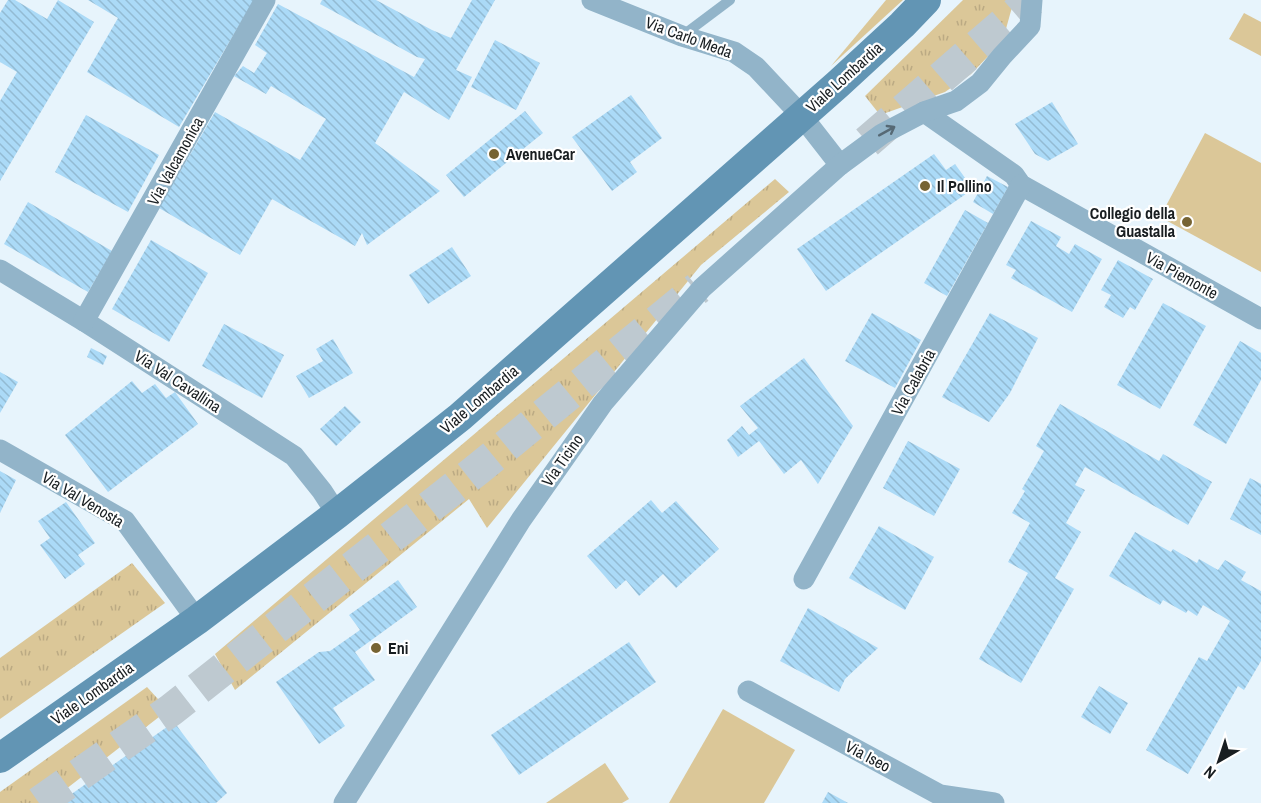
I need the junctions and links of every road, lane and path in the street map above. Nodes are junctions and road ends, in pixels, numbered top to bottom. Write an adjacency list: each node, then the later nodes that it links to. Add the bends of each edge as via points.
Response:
1 (265, 0): 13 (street, Via Valcamonica)
2 (592, 0): 6 (street, Via Carlo Meda)
3 (730, 0): 6 (lane)
4 (926, 0): 8 (street, Viale Lombardia)
5 (1032, 0): 7 (street, Via Ticino, via 1030,26 980,83 956,101)
6 (682, 36): 8 (street, Via Carlo Meda, via 734,52 756,67)
7 (924, 112): 9 (street, Via Ticino, one-way to 7, via 882,134); 10 (street, Via Piemonte, via 1014,175)
8 (801, 115): 9 (street, Via Carlo Meda); 15 (street, Viale Lombardia, via 460,417)
9 (840, 165): 21 (street, Via Ticino, via 702,288 603,403 521,519)
10 (1021, 185): 12 (street, Via Piemonte); 16 (street, Via Calabria)
11 (0, 270): 13 (street, Via Val Cavallina)
12 (1261, 319)
13 (84, 321): 15 (street, Via Val Cavallina, via 294,456)
14 (0, 450): 17 (street, Via Val Venosta, via 125,521)
15 (337, 514): 17 (street, Viale Lombardia)
16 (804, 579)
17 (197, 620): 19 (street, Viale Lombardia)
18 (748, 691): 20 (street, Via Iseo, via 940,795)
19 (0, 758)
20 (992, 802)
21 (344, 803)

